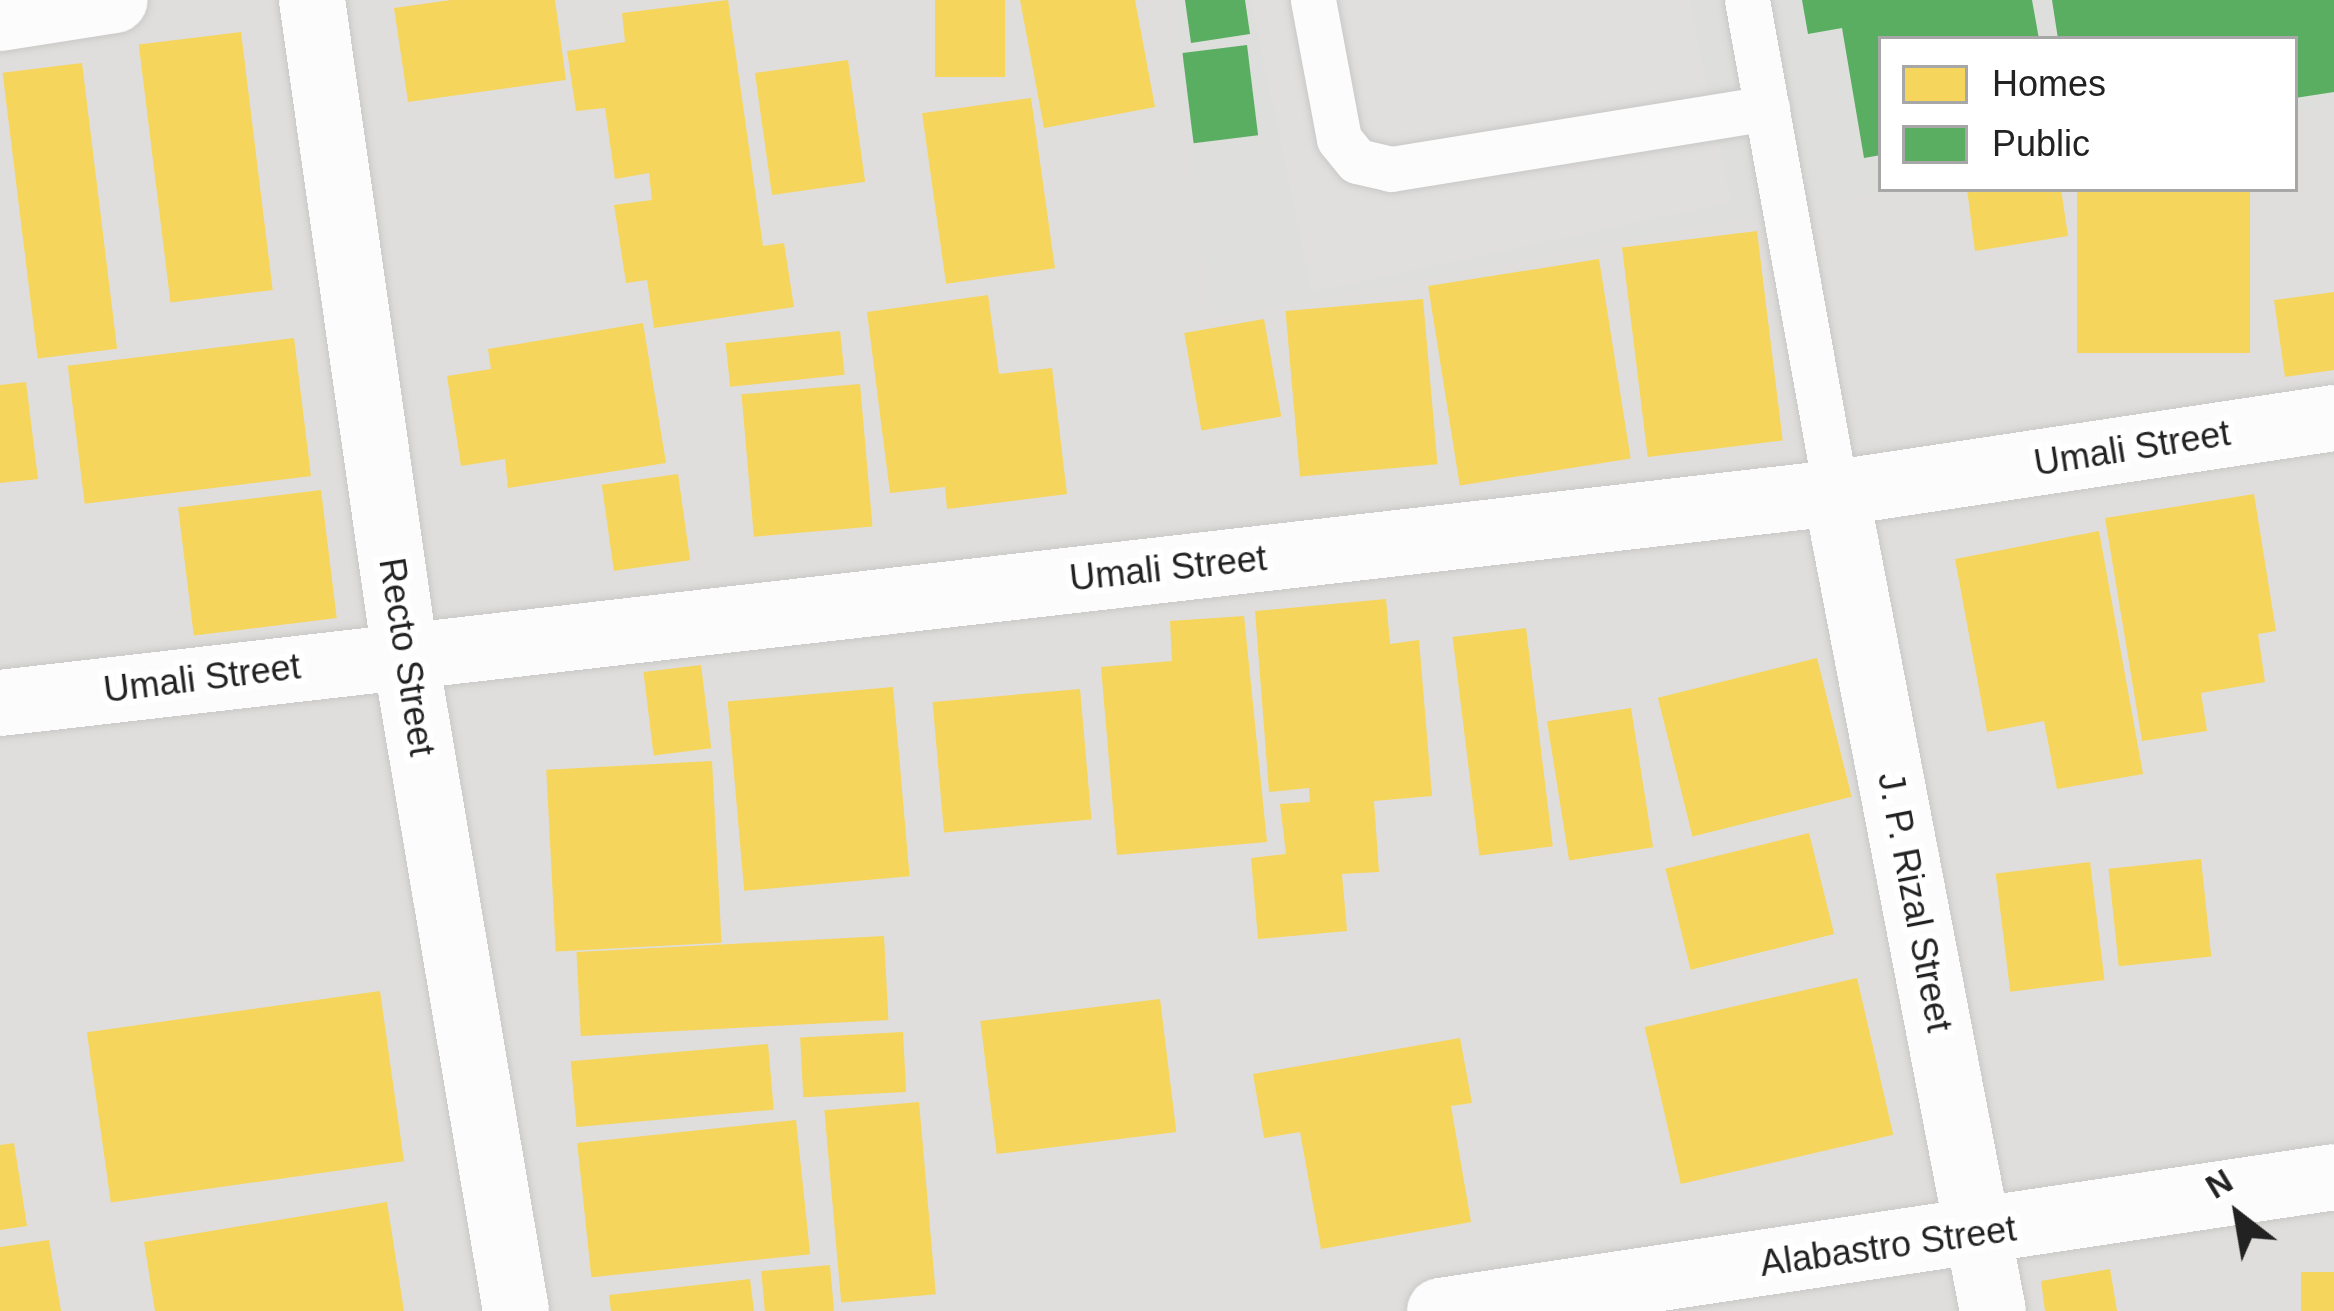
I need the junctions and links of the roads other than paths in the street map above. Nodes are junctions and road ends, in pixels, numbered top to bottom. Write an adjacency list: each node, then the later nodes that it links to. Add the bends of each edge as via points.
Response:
1 (115, 0): 5 (street)
2 (312, 0): 9 (street, Recto Street)
3 (1313, 0): 6 (lane, via 1339,139 1357,161 1390,169)
4 (1747, 0): 6 (lane)
5 (0, 18)
6 (1767, 108): 8 (lane)
7 (2330, 436): 8 (street, Umali Street)
8 (1837, 493): 9 (street, Umali Street); 12 (street, J. P. Rizal Street)
9 (405, 654): 10 (street, Umali Street); 13 (street, Recto Street)
10 (0, 703)
11 (2334, 1177): 12 (street, Alabastro Street)
12 (1978, 1234): 14 (street, Alabastro Street); 15 (street, J. P. Rizal Street)
13 (516, 1311)
14 (1440, 1311)
15 (1993, 1311)

